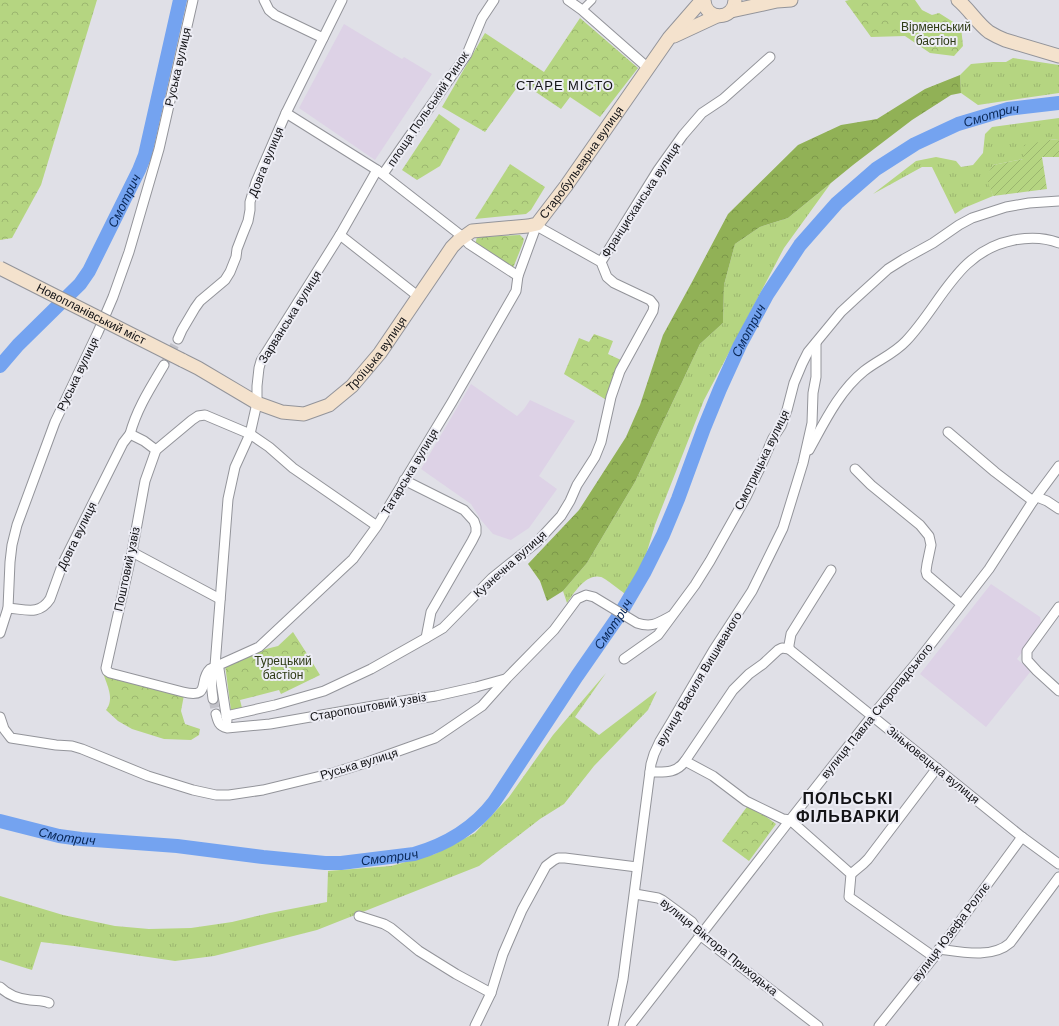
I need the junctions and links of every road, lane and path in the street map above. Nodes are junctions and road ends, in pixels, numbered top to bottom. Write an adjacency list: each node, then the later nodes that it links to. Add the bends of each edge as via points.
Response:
1 (193, 0): 49 (street, Руська вулиця, via 159,149 129,252 98,332 55,422 17,525 10,562)
2 (264, 0): 13 (street, via 275,15)
3 (342, 0): 13 (street, Довга вулиця)
4 (494, 0): 19 (street, площа Польський Ринок, via 482,18 467,54)
5 (568, 0): 11 (street)
6 (592, 0): 11 (street)
7 (703, 0): 12 (main road, via 708,12); 14 (main road, Старобульварна вулиця)
8 (791, 0): 10 (main road)
9 (958, 0): 15 (main road, via 989,32 1005,40)
10 (733, 6): 12 (main road, via 727,14)
11 (582, 10): 17 (street)
12 (717, 16): 14 (main road)
13 (323, 38): 18 (street, Довга вулиця)
14 (669, 38): 17 (main road, Старобульварна вулиця)
15 (1059, 56)
16 (770, 57): 25 (street, Францисканська вулиця, via 724,99 702,113 683,135 658,170)
17 (648, 68): 21 (main road, Старобульварна вулиця)
18 (286, 113): 19 (street, площа Польський Ринок); 29 (street, Довга вулиця, via 256,182 248,221 234,265 225,280 200,301)
19 (380, 172): 22 (street, Зарванська вулиця); 23 (street, площа Польський Ринок)
20 (1059, 201): 30 (street, Смотрицька вулиця, via 1006,207 959,225 888,269 850,303)
21 (537, 224): 23 (main road, Старобульварна вулиця, via 472,231); 25 (street); 27 (street, Татарська вулиця)
22 (340, 235): 28 (street); 32 (street, Зарванська вулиця, via 261,361)
23 (463, 237): 27 (street, площа Польський Ринок, via 469,244); 28 (main road, Троїцька вулиця, via 452,247)
24 (1059, 242): 37 (street, via 1036,238 1002,243 989,248 970,261 952,280 904,343 864,372 848,388 833,409)
25 (601, 262): 52 (street, Кузнечна вулиця, via 607,277 614,284 650,300 654,305 620,371 595,457 561,516 548,530 492,578 443,628)
26 (0, 268): 32 (main road, Новопланівський міст, bridge, via 198,368)
27 (518, 276): 40 (street, Татарська вулиця, via 516,291)
28 (419, 297): 32 (main road, Троїцька вулиця, via 380,353 352,386 329,405 304,414 282,412)
29 (178, 339)
30 (816, 343): 37 (street, вулиця Василя Вишиваного, via 812,423); 50 (street, Смотрицька вулиця, via 802,364 781,426 746,497 710,561)
31 (164, 365): 34 (street, Довга вулиця, via 142,403)
32 (257, 403): 35 (street, Зарванська вулиця)
33 (948, 432): 41 (street, via 995,472)
34 (130, 434): 36 (street); 49 (street, Довга вулиця, via 123,443 63,563 47,604 39,610 31,611)
35 (250, 434): 36 (street, via 205,415 198,416); 43 (street, via 293,468); 46 (street, Зарванська вулиця, via 235,467 228,500)
36 (156, 450): 44 (street, Поштовий узвіз, via 145,481)
37 (803, 463): 66 (street, вулиця Василя Вишиваного, via 783,528 773,551 752,591 660,741)
38 (1059, 466): 41 (street, вулиця Павла Скоропадського)
39 (855, 469): 47 (street, via 929,536 931,545 927,575)
40 (404, 480): 43 (street, Татарська вулиця); 52 (street, via 464,510 476,527 472,541 431,612)
41 (1035, 499): 42 (street, via 1048,502); 47 (street, вулиця Павла Скоропадського, via 989,569)
42 (1059, 509)
43 (377, 526): 55 (street, Татарська вулиця, via 353,559 259,647)
44 (132, 552): 46 (street); 55 (street, Поштовий узвіз, via 107,671 188,694 197,694 203,688 207,671)
45 (831, 570): 53 (street, via 791,634)
46 (220, 599): 55 (street, Зарванська вулиця)
47 (962, 604): 61 (street, вулиця Павла Скоропадського)
48 (1059, 607): 57 (street, via 1028,651 1027,660)
49 (8, 608): 51 (street, Руська вулиця)
50 (672, 616): 54 (street, Смотрицька вулиця, via 658,635); 56 (street, Руська вулиця, via 646,626 586,595 577,600 554,630)
51 (0, 633)
52 (426, 638): 60 (street, Кузнечна вулиця, via 324,692)
53 (789, 650): 61 (street, Зіньковецька вулиця); 64 (street, via 778,650 742,680)
54 (624, 659)
55 (215, 666): 58 (street, Зарванська вулиця, via 212,670); 60 (street, via 220,669)
56 (507, 678): 62 (street, Руська вулиця, via 482,706 435,738 333,773 229,796 168,783 72,746 11,738 4,729); 63 (street, Старопоштовий узвіз, via 476,688 436,696 270,724)
57 (1059, 691)
58 (213, 699)
59 (216, 714): 63 (street, via 218,724)
60 (226, 716): 63 (street)
61 (872, 716): 65 (street, Зіньковецька вулиця); 67 (street, вулиця Павла Скоропадського)
62 (0, 717)
63 (227, 728)
64 (685, 761): 66 (street, via 675,770); 67 (street, via 713,776 746,801)
65 (937, 768): 68 (street, Зіньковецька вулиця); 71 (street, via 868,859)
66 (650, 772): 70 (street, вулиця Василя Вишиваного)
67 (790, 820): 71 (street); 75 (street, вулиця Павла Скоропадського)
68 (1022, 837): 69 (street, Зіньковецька вулиця); 76 (street, вулиця Юзефа Роллє)
69 (1059, 864)
70 (637, 867): 73 (street, вулиця Василя Вишиваного); 78 (street, via 565,858 550,862 516,922)
71 (851, 874): 76 (street, via 849,897)
72 (1059, 877): 76 (street, via 1005,948 977,953)
73 (635, 894): 75 (street, вулиця Віктора Приходька, via 662,900 692,922); 81 (street, вулиця Василя Вишиваного)
74 (359, 916): 78 (street, via 391,928 419,951)
75 (701, 936): 82 (street, вулиця Павла Скоропадського); 83 (street, вулиця Віктора Приходька)
76 (937, 953): 84 (street, вулиця Юзефа Роллє)
77 (0, 987): 79 (street, via 16,997)
78 (491, 992): 80 (street)
79 (49, 1003)
80 (475, 1026)
81 (613, 1026)
82 (630, 1026)
83 (818, 1026)
84 (879, 1026)

